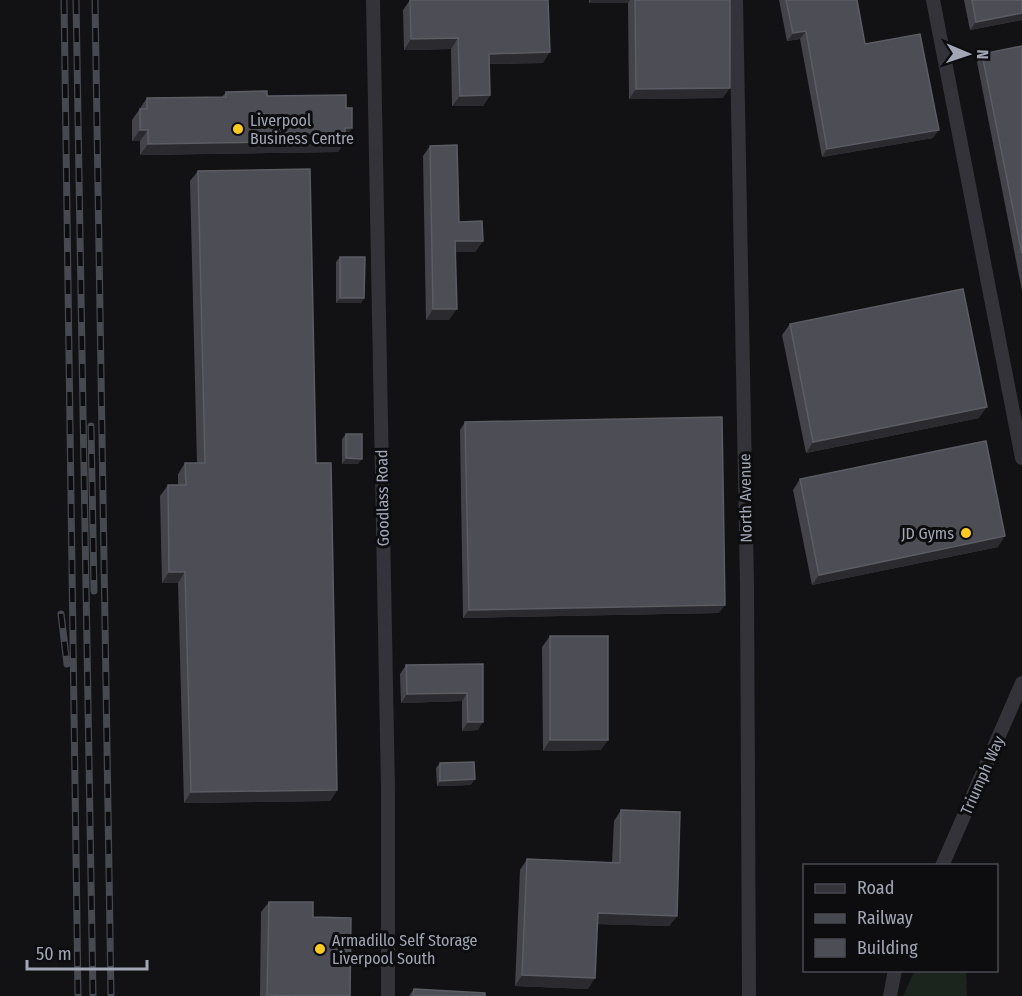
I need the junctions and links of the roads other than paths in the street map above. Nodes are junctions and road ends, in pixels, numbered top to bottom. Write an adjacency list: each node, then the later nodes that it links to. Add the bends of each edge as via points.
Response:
1 (373, 0): 8 (street, Goodlass Road, via 388,789)
2 (736, 0): 9 (street, North Avenue, via 747,572)
3 (933, 0): 4 (street)
4 (1022, 458)
5 (1022, 683): 6 (street, Triumph Way)
6 (943, 864)
7 (896, 972): 10 (street)
8 (388, 996)
9 (748, 996)
10 (890, 996)

